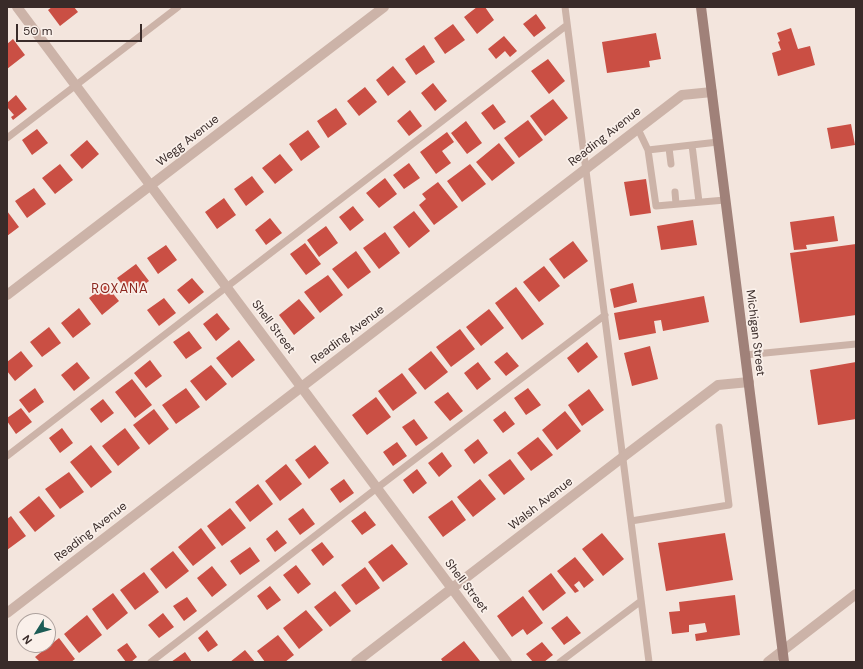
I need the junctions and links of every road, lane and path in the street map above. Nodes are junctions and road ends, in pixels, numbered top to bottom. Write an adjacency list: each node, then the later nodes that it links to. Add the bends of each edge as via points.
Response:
1 (17, 7): 7 (street, Shell Street)
2 (178, 7): 7 (lane)
3 (384, 7): 17 (street, Wegg Avenue)
4 (565, 7): 6 (lane)
5 (701, 7): 8 (main road, Michigan Street)
6 (567, 25): 16 (lane); 22 (lane)
7 (76, 86): 10 (lane); 17 (street, Shell Street)
8 (712, 92): 9 (street, Reading Avenue, via 682,95); 11 (main road, Michigan Street)
9 (638, 129): 14 (lane); 16 (street, Reading Avenue)
10 (7, 138)
11 (718, 142): 12 (lane); 19 (main road, Michigan Street)
12 (692, 145): 13 (lane); 20 (lane)
13 (669, 148): 14 (lane); 15 (lane)
14 (648, 150): 21 (lane, via 656,206)
15 (671, 164)
16 (586, 169): 24 (lane); 28 (street, Reading Avenue)
17 (151, 186): 22 (street, Shell Street); 23 (street, Wegg Avenue)
18 (675, 192): 21 (lane)
19 (726, 200): 20 (lane); 26 (main road, Michigan Street)
20 (699, 202): 21 (lane)
21 (676, 204)
22 (227, 287): 28 (street, Shell Street); 30 (lane)
23 (7, 295)
24 (605, 315): 31 (lane); 32 (lane)
25 (856, 344): 26 (lane)
26 (745, 355): 27 (main road, Michigan Street)
27 (749, 382): 31 (street, Walsh Avenue, via 718,385); 38 (main road, Michigan Street)
28 (302, 387): 32 (street, Shell Street); 37 (street, Reading Avenue)
29 (719, 428): 33 (lane, via 729,505)
30 (7, 456)
31 (623, 457): 33 (lane); 34 (street, Walsh Avenue)
32 (376, 488): 34 (street, Shell Street); 39 (lane)
33 (631, 521): 36 (lane)
34 (452, 589): 40 (street, Walsh Avenue); 41 (street, Shell Street)
35 (856, 594): 38 (street)
36 (641, 601): 42 (lane); 43 (lane)
37 (7, 613)
38 (783, 650): 44 (street); 45 (main road, Michigan Street)
39 (151, 662)
40 (356, 662)
41 (507, 662)
42 (560, 662)
43 (649, 662)
44 (768, 662)
45 (784, 662)

